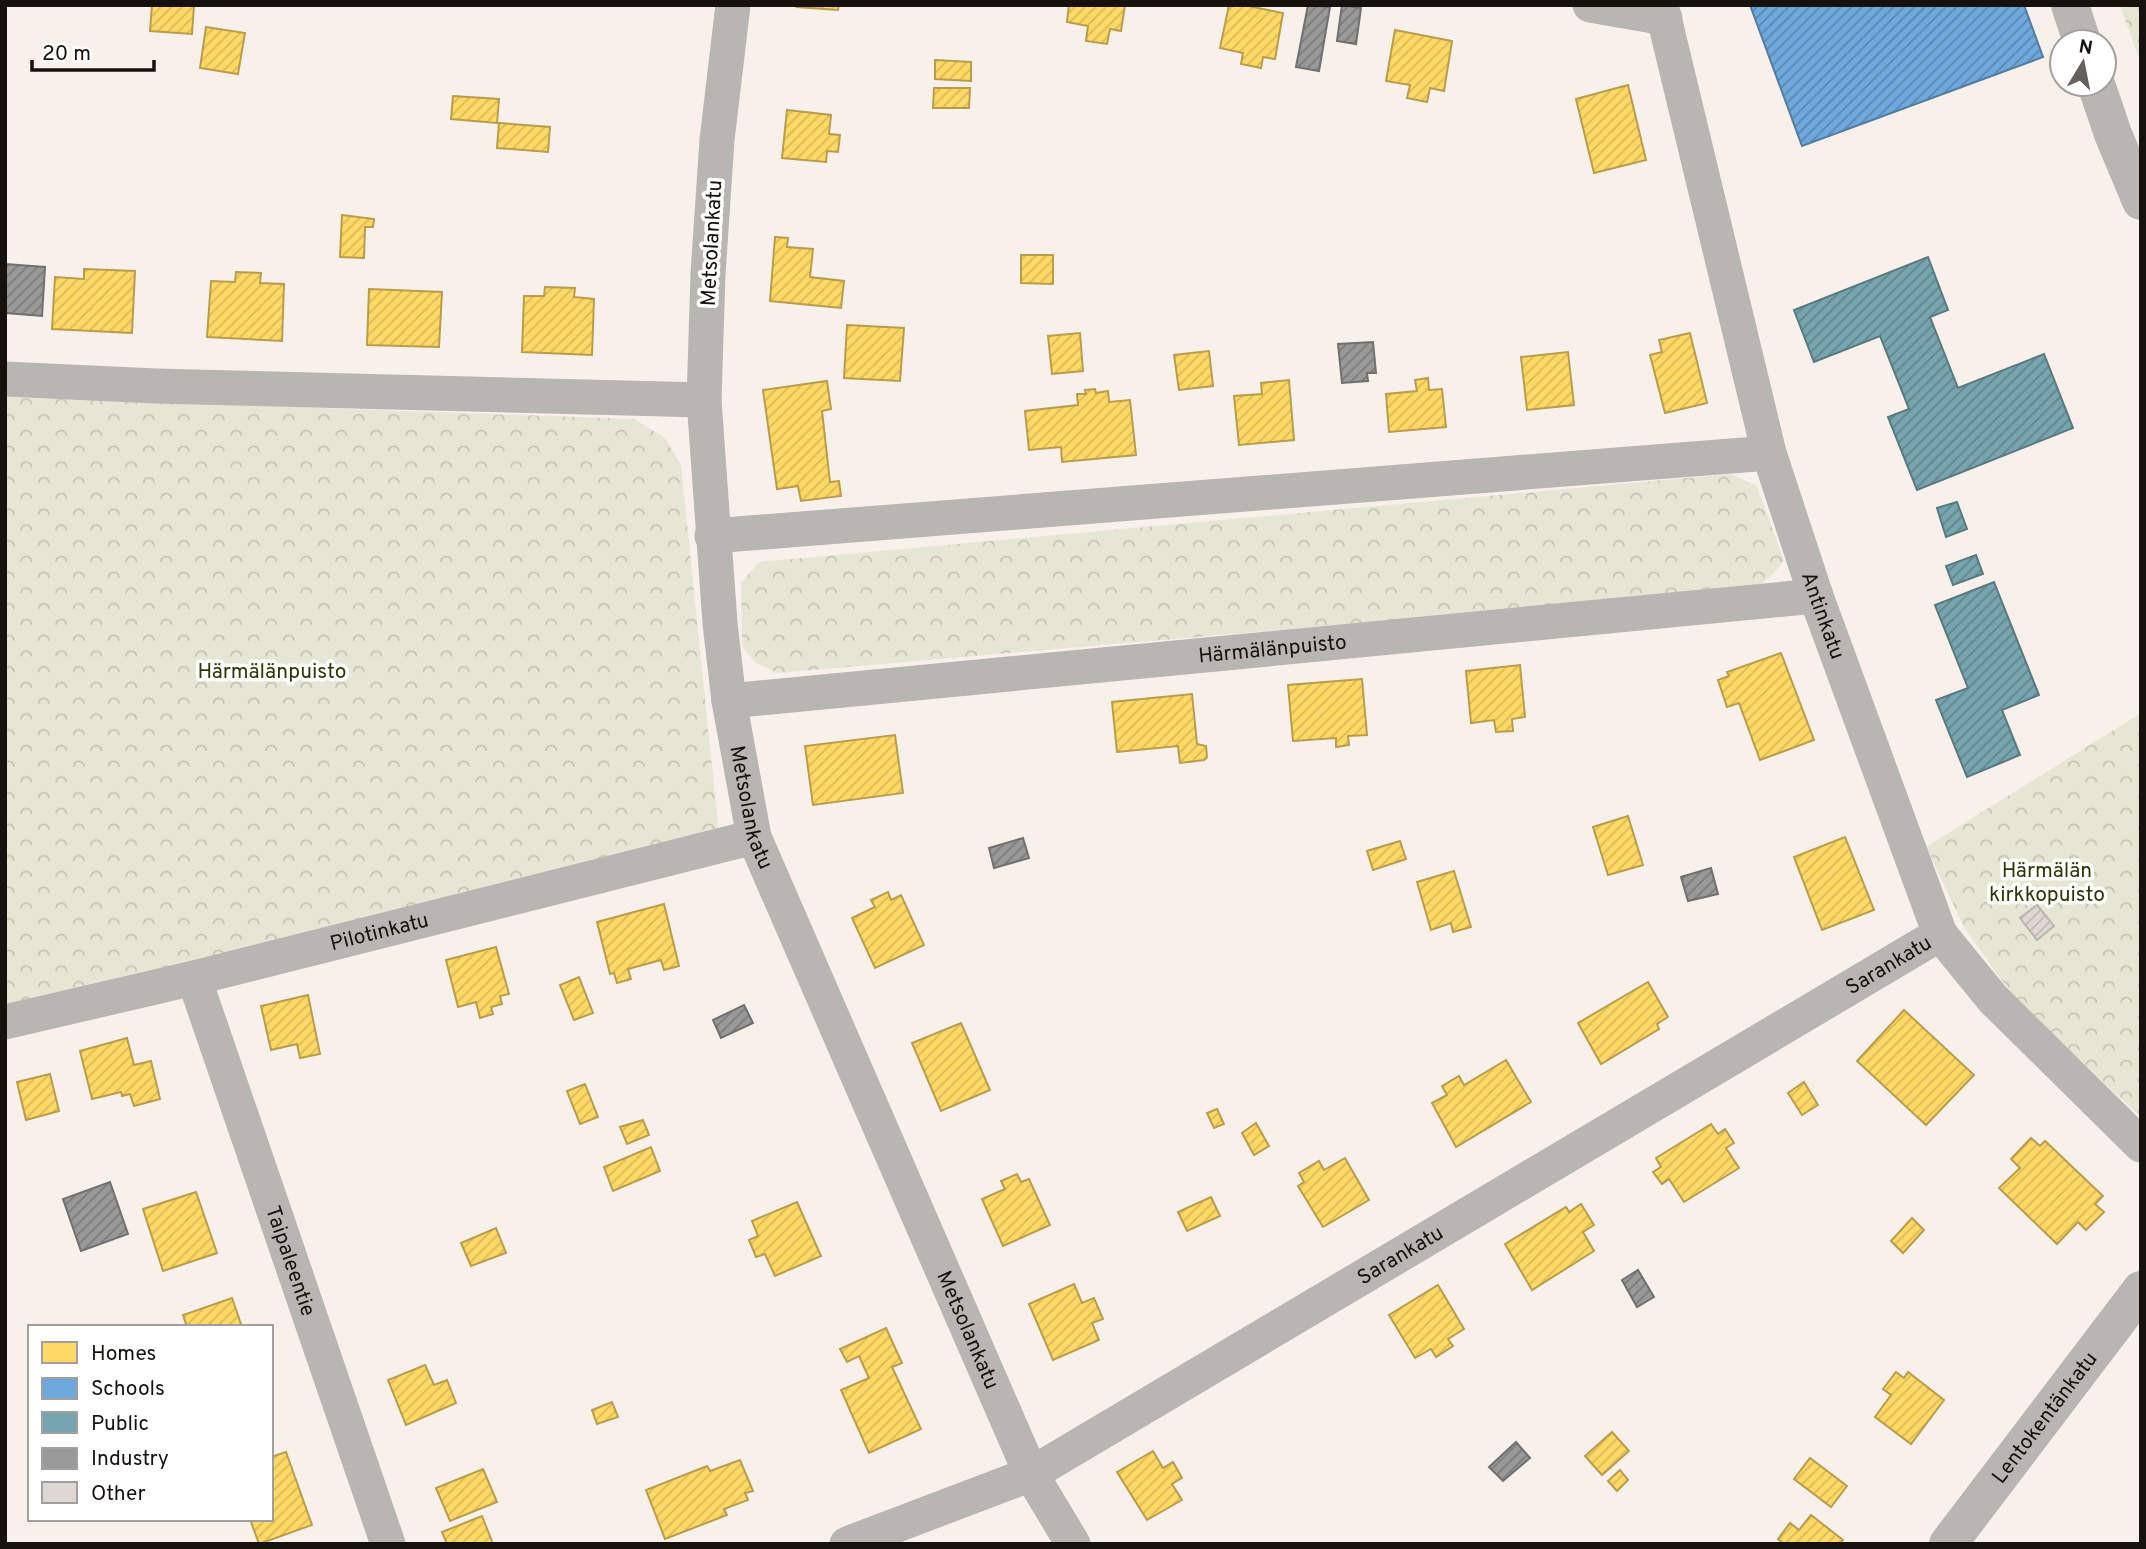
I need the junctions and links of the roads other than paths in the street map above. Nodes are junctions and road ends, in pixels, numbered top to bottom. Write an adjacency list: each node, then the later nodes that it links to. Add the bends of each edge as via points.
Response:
1 (733, 5): 9 (street, Metsolankatu, via 717,140)
2 (1590, 5): 4 (street)
3 (2070, 5): 5 (street)
4 (1663, 12): 10 (street, Antinkatu)
5 (2077, 28)
6 (2101, 98): 7 (street)
7 (2141, 201)
8 (5, 379): 9 (street)
9 (704, 400): 11 (street, Metsolankatu)
10 (1769, 453): 11 (street); 12 (street, Antinkatu)
11 (712, 536): 13 (street, Metsolankatu)
12 (1815, 596): 13 (street, Härmälänpuisto); 15 (street, Antinkatu)
13 (729, 701): 14 (street, Metsolankatu)
14 (754, 837): 16 (street, Pilotinkatu); 20 (street, Metsolankatu)
15 (1940, 934): 18 (street, Antinkatu, via 1993,999); 20 (street, Sarankatu)
16 (194, 978): 17 (street, Pilotinkatu); 21 (street, Taipaleentie)
17 (5, 1022)
18 (2141, 1145)
19 (2141, 1290): 24 (street, Lentokentänkatu)
20 (1031, 1474): 22 (street, Sarankatu); 23 (street, Metsolankatu)
21 (388, 1544)
22 (847, 1544)
23 (1073, 1544)
24 (1948, 1544)

